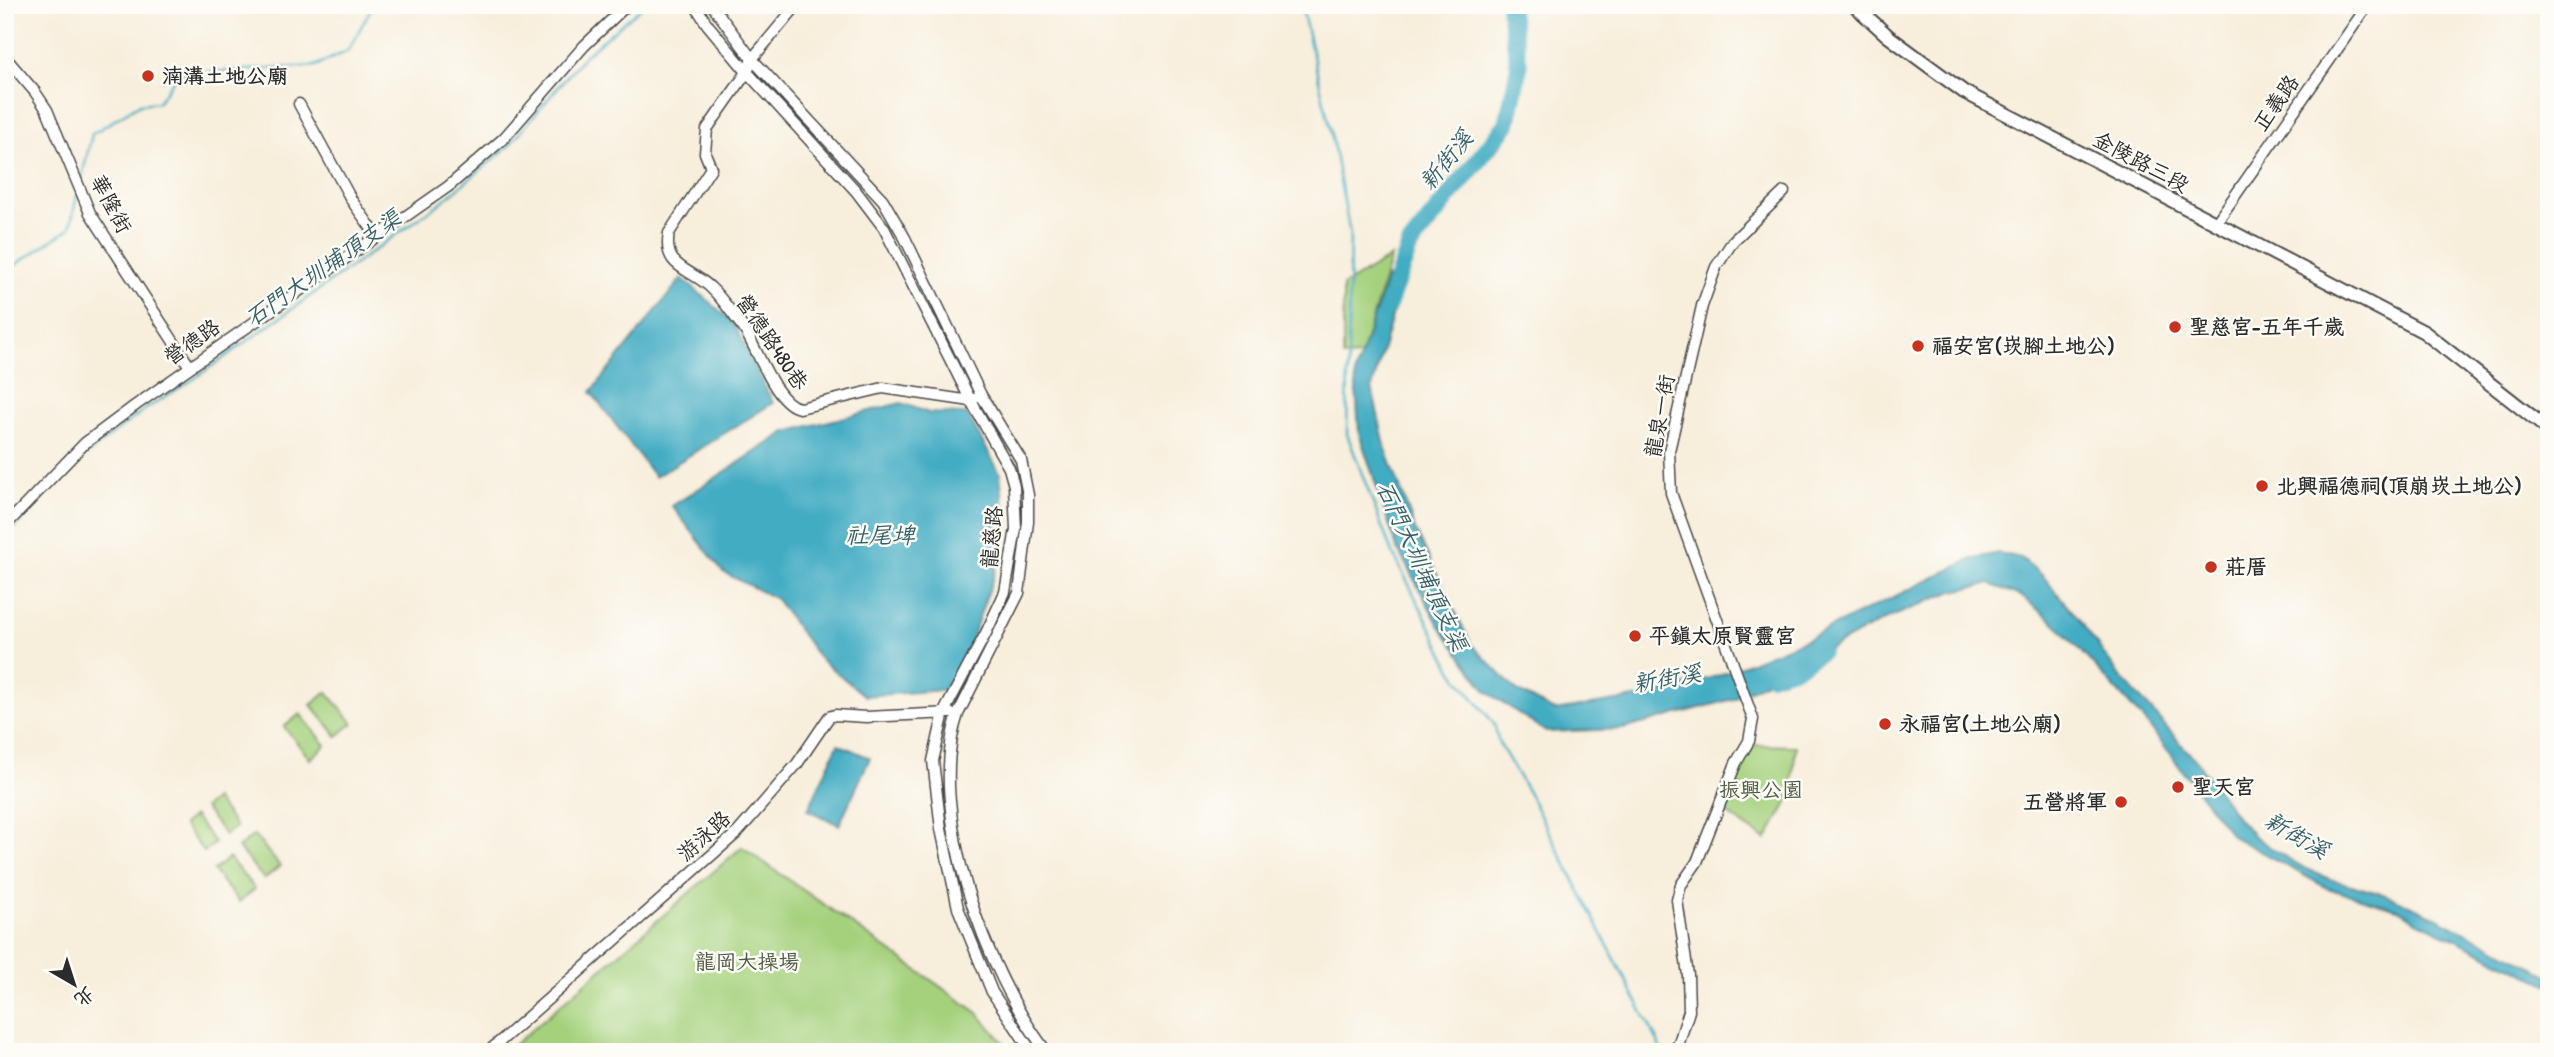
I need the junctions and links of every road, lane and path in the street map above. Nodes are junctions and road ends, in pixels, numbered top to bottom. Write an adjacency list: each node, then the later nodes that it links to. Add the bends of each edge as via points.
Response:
1 (627, 5): 13 (street, 營德路, via 584,46 496,146 449,186)
2 (695, 5): 9 (street, 龍慈路)
3 (712, 5): 8 (street, 龍慈路)
4 (797, 5): 8 (street, 營德路480巷)
5 (1854, 5): 12 (main road, 金陵路三段, via 1964,92)
6 (2368, 5): 12 (street, 正義路)
7 (5, 57): 14 (street, 華隆街, via 47,110 90,213)
8 (752, 59): 9 (street, 營德路480巷); 15 (street, 龍慈路, via 883,200)
9 (747, 72): 16 (street, 龍慈路, via 884,228); 16 (street, 營德路480巷, via 707,129 705,153 712,168 669,233 670,257 710,286 745,330 782,398 793,407 883,388)
10 (299, 104): 13 (street, via 352,201)
11 (1784, 192): 26 (street, 龍泉一街, via 1733,241 1716,267 1702,306 1669,451 1671,493 1753,719 1749,741 1677,900 1689,1011)
12 (2217, 223): 17 (main road, 金陵路三段, via 2424,332)
13 (377, 236): 14 (street, 營德路)
14 (190, 367): 18 (street, 營德路, via 85,443)
15 (981, 395): 16 (street); 20 (street, 龍慈路, via 1021,460 1028,522 1019,593)
16 (971, 401): 19 (street, 龍慈路, via 1009,468 1016,529 1005,592)
17 (2549, 430)
18 (5, 526)
19 (944, 712): 20 (street, 游泳路); 22 (street, 龍慈路, via 933,761); 23 (street, 游泳路, via 829,717 797,764 738,832)
20 (958, 714): 21 (street, 龍慈路, via 948,762)
21 (954, 827): 22 (street); 25 (street, 龍慈路, via 981,934 1008,990)
22 (942, 829): 24 (street, 龍慈路, via 958,908 974,950 992,992)
23 (488, 1052)
24 (1032, 1052)
25 (1047, 1052)
26 (1676, 1052)

